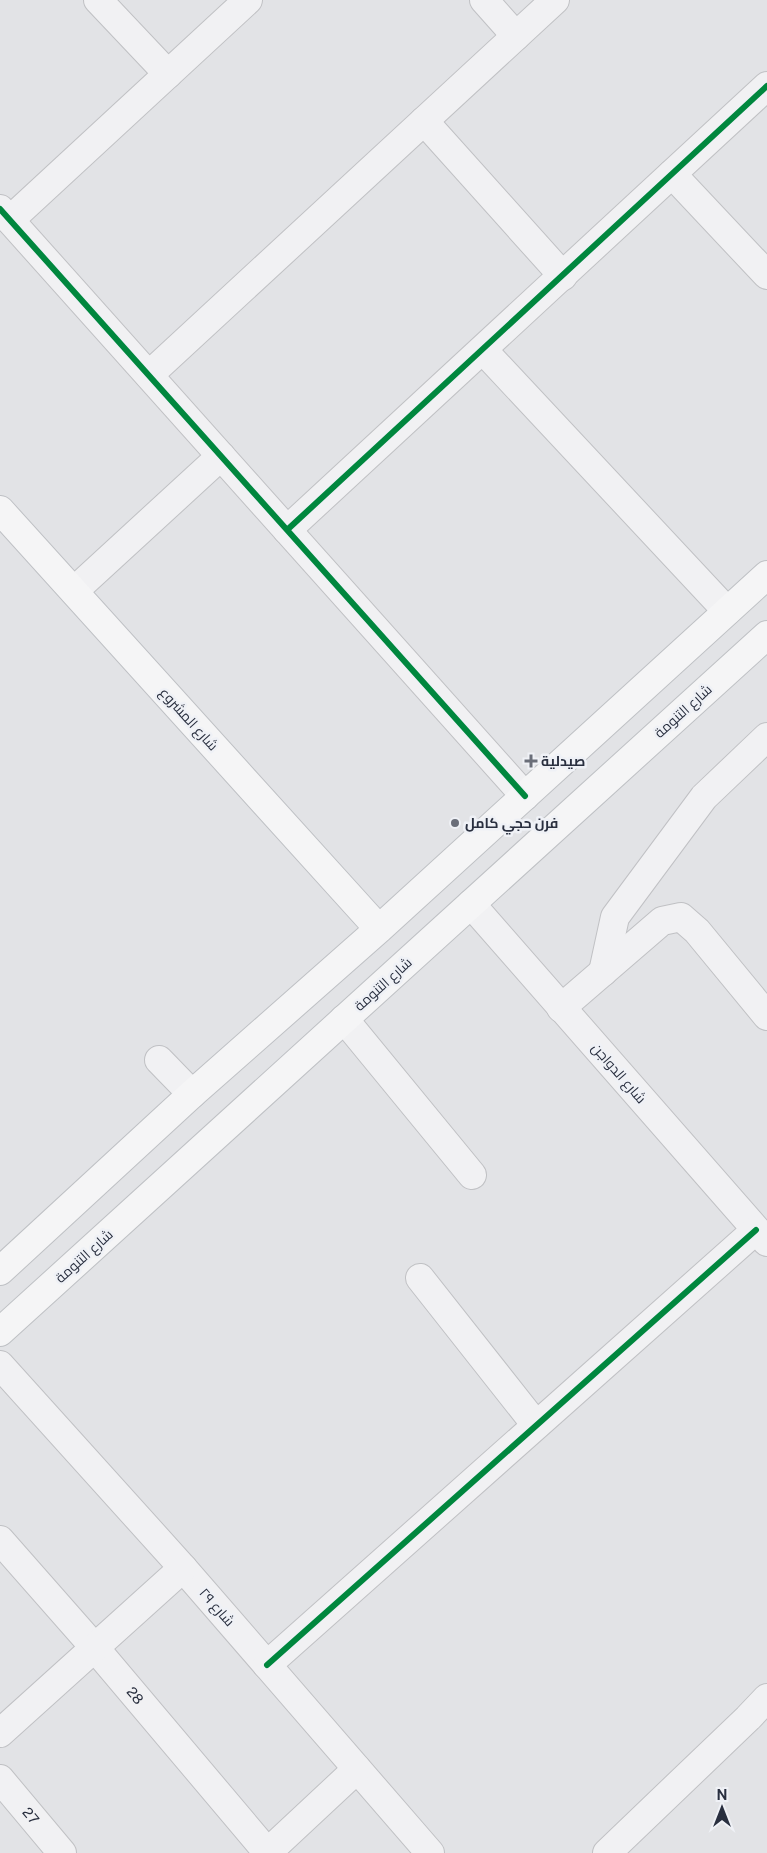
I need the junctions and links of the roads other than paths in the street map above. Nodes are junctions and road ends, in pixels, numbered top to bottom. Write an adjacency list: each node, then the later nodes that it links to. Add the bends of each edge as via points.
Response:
1 (98, 0): 6 (street)
2 (248, 0): 6 (street)
3 (484, 0): 5 (street)
4 (555, 0): 5 (street)
5 (516, 36): 8 (street)
6 (168, 74): 10 (street)
7 (767, 86): 9 (street)
8 (424, 121): 12 (street); 14 (street)
9 (672, 174): 11 (street); 12 (street)
10 (5, 214): 14 (street)
11 (767, 275)
12 (563, 276): 13 (street)
13 (483, 350): 17 (street); 20 (street)
14 (149, 375): 15 (street)
15 (221, 456): 17 (street); 19 (street)
16 (0, 510): 19 (main road, شارع المشروع)
17 (287, 530): 23 (street)
18 (767, 575): 20 (main road)
19 (74, 592): 26 (main road, شارع المشروع)
20 (727, 611): 23 (main road)
21 (767, 636): 24 (main road, شارع التنومة)
22 (767, 737): 27 (street, via 704,796 615,917)
23 (525, 796): 24 (main road); 26 (main road)
24 (554, 829): 25 (main road, شارع التنومة)
25 (471, 904): 28 (street, شارع الدواجن); 30 (main road, شارع التنومة)
26 (378, 929): 32 (main road)
27 (603, 972): 28 (street); 29 (street, via 662,921 681,917 697,931)
28 (561, 1008): 34 (street, شارع الدواجن)
29 (767, 1016)
30 (344, 1019): 33 (street); 37 (main road, شارع التنومة)
31 (159, 1060): 32 (street)
32 (192, 1094): 35 (main road)
33 (472, 1175)
34 (762, 1236): 39 (street)
35 (0, 1272)
36 (420, 1278): 39 (street)
37 (0, 1332)
38 (0, 1365): 41 (street, شارع ٢٩)
39 (536, 1425): 43 (street)
40 (0, 1540): 42 (street, 28)
41 (183, 1568): 42 (street); 43 (street, شارع ٢٩)
42 (94, 1648): 45 (street); 49 (street, 28)
43 (267, 1665): 46 (street, شارع ٢٩)
44 (767, 1698): 51 (street)
45 (0, 1733)
46 (357, 1769): 49 (street); 50 (street, شارع ٢٩)
47 (0, 1779): 48 (street, 27)
48 (62, 1853)
49 (267, 1853)
50 (430, 1853)
51 (607, 1853)

